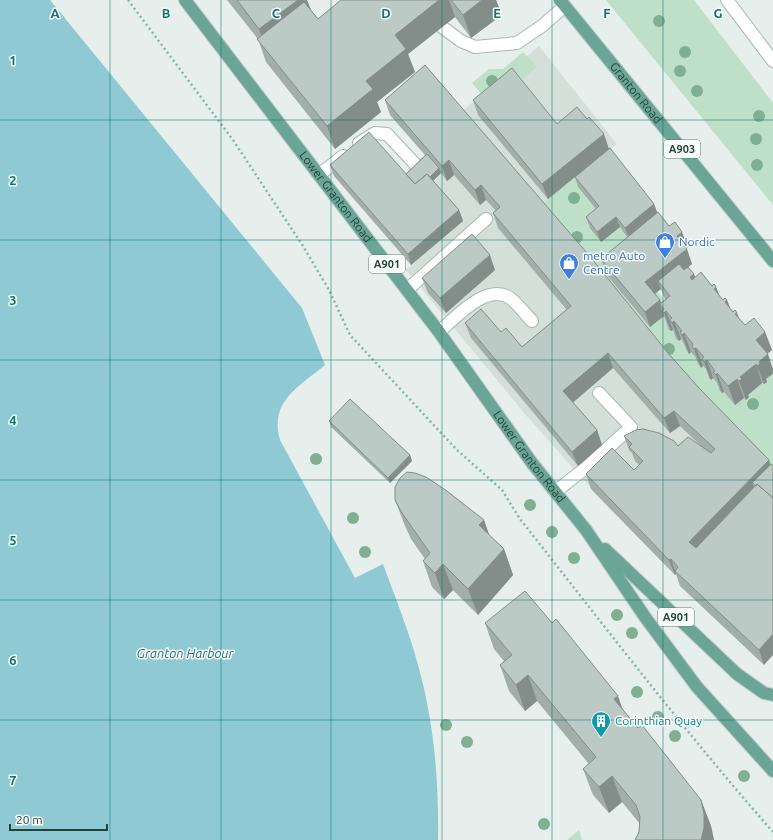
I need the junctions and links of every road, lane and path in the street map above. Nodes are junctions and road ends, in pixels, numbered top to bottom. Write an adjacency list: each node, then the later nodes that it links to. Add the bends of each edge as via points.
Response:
1 (128, 0): 19 (path, via 233,140 310,258 329,290 350,336 456,449 502,490 520,519 648,681)
2 (185, 0): 8 (main road, Lower Granton Road / A901)
3 (727, 0): 6 (street)
4 (562, 3): 5 (street, via 542,26 517,43 476,46 461,41); 10 (main road, Granton Road / A903)
5 (442, 27)
6 (773, 61)
7 (415, 164): 8 (street, via 391,137 379,132 368,136)
8 (319, 175): 11 (main road, Lower Granton Road / A901)
9 (486, 219): 11 (street)
10 (773, 261)
11 (407, 290): 13 (main road, Lower Granton Road / A901)
12 (532, 321): 13 (street, via 510,298 494,294 476,301)
13 (439, 332): 15 (main road, Lower Granton Road / A901)
14 (600, 393): 15 (street, via 631,427)
15 (555, 492): 16 (main road, Lower Granton Road / A901)
16 (586, 530): 17 (main road, Lower Granton Road / A901, via 633,578 737,674 764,693); 18 (main road, Lower Granton Road / A901, via 645,617 697,687)
17 (773, 695)
18 (773, 771)
19 (773, 832)

